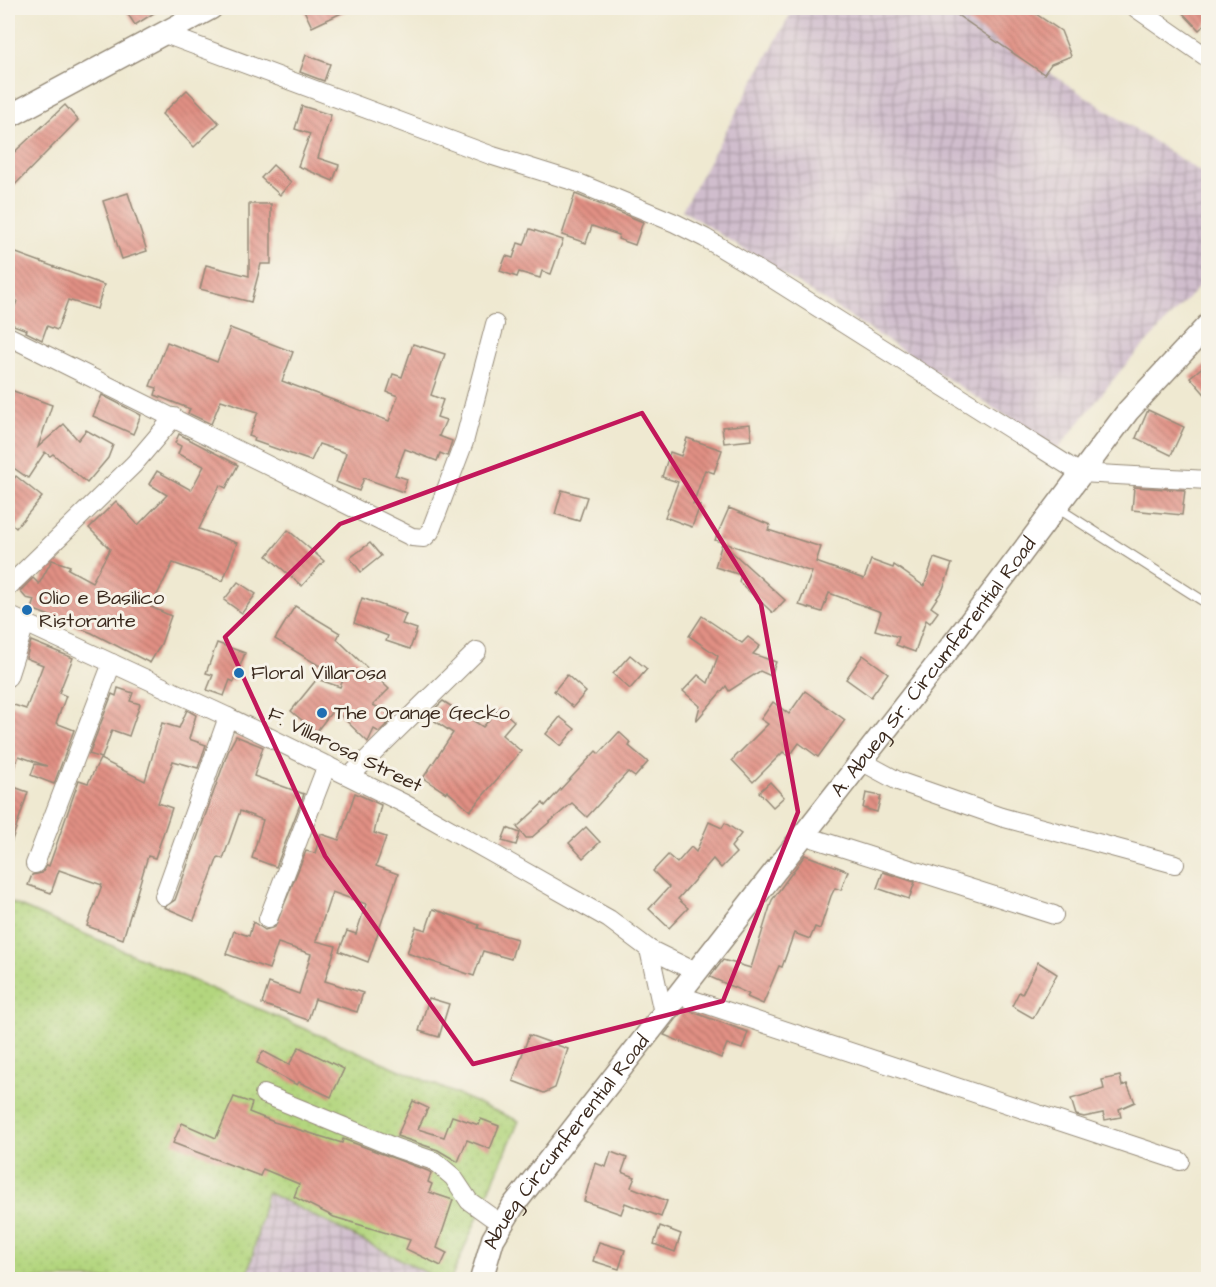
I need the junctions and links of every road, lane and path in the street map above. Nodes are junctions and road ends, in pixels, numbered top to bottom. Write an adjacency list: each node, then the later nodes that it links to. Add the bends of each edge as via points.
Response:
1 (210, 8): 3 (street)
2 (1136, 8): 4 (street)
3 (162, 33): 5 (street); 10 (street, via 576,183 675,223 763,273)
4 (1209, 58)
5 (8, 117)
6 (495, 324): 9 (street, via 464,442 430,532 424,538 412,537)
7 (1209, 325): 10 (street, A. Abueg Sr. Circumferential Road, via 1128,411)
8 (8, 336): 9 (street)
9 (174, 417): 13 (street, via 134,464)
10 (1080, 473): 11 (street); 12 (street, A. Abueg Sr. Circumferential Road)
11 (1209, 480)
12 (1055, 506): 14 (lane); 21 (street, A. Abueg Sr. Circumferential Road)
13 (8, 587)
14 (1209, 604)
15 (8, 615): 16 (street, F. Villarosa Street)
16 (25, 624): 18 (street, F. Villarosa Street); 19 (street)
17 (477, 651): 23 (street)
18 (112, 663): 20 (street, F. Villarosa Street); 25 (street)
19 (8, 677)
20 (228, 717): 22 (street, F. Villarosa Street); 27 (street)
21 (861, 761): 24 (street, A. Abueg Sr. Circumferential Road); 26 (street, via 898,781 1001,817)
22 (327, 765): 23 (street, F. Villarosa Street); 29 (street)
23 (351, 776): 30 (street, F. Villarosa Street, via 537,877 609,919)
24 (803, 835): 28 (street); 31 (street, A. Abueg Sr. Circumferential Road)
25 (35, 864)
26 (1175, 864)
27 (164, 896)
28 (1054, 915)
29 (268, 919)
30 (649, 949): 31 (street, F. Villarosa Street); 33 (street)
31 (696, 972): 32 (street, A. Abueg Sr. Circumferential Road)
32 (678, 995): 33 (street, A. Abueg Sr. Circumferential Road); 35 (street)
33 (663, 1013): 36 (street, Abueg Circumferential Road)
34 (264, 1094): 36 (street, via 434,1161 453,1177 469,1201)
35 (1180, 1161)
36 (501, 1224): 37 (street, Abueg Circumferential Road)
37 (481, 1280)

